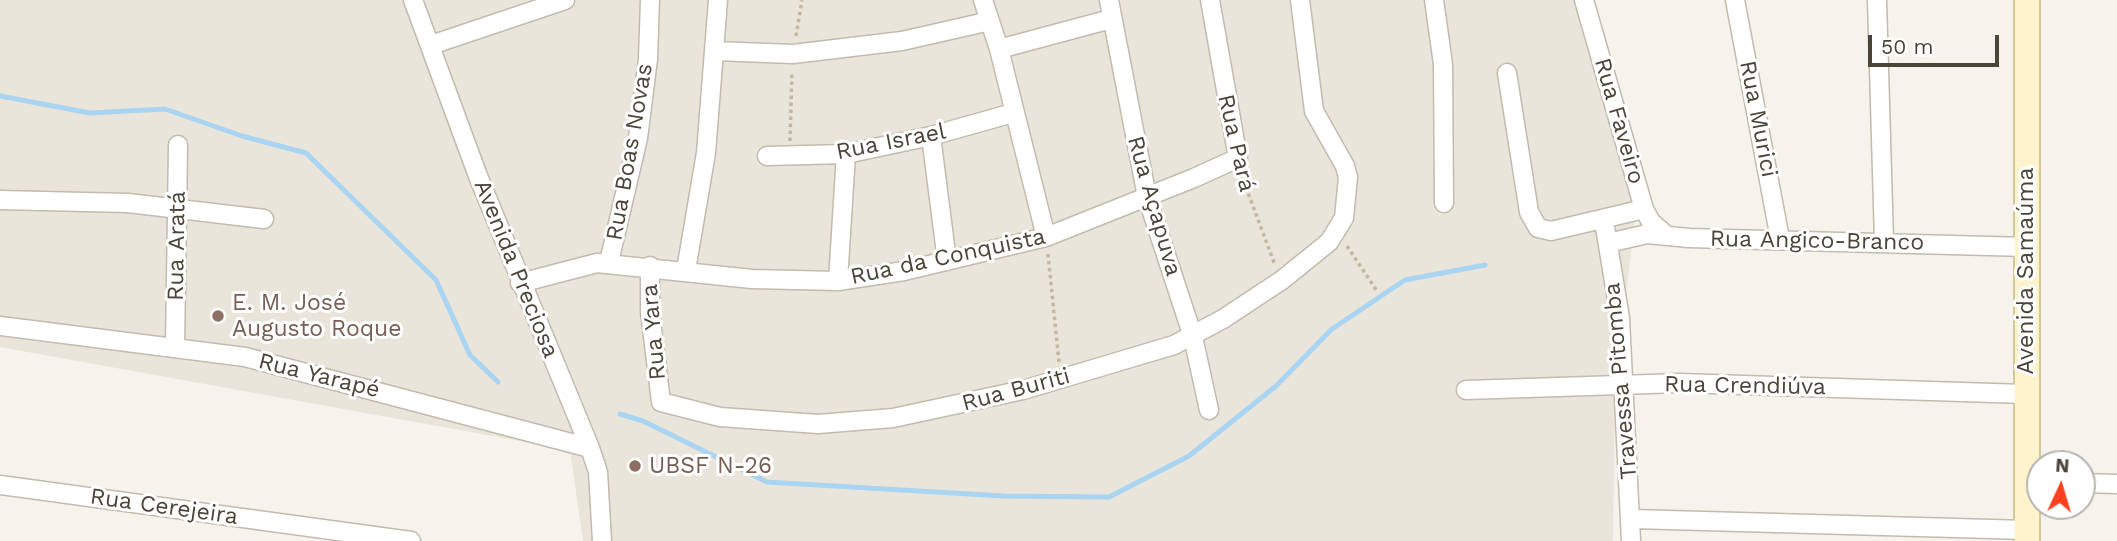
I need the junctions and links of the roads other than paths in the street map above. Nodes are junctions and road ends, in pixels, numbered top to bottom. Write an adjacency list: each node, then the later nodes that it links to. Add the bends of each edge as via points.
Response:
1 (413, 0): 16 (street, Avenida Preciosa)
2 (650, 0): 40 (street, Rua Boas Novas, via 638,138)
3 (718, 0): 18 (street)
4 (983, 0): 15 (street)
5 (1109, 0): 14 (street, Rua Açapuva)
6 (1210, 0): 25 (street, Rua Pará)
7 (1300, 0): 46 (street, Rua Buriti, via 1314,111 1345,166 1347,208 1321,250)
8 (1434, 0): 28 (street, via 1443,64)
9 (1584, 0): 30 (street, Rua Faveiro)
10 (1735, 0): 35 (street, Rua Murici)
11 (1877, 0): 36 (street)
12 (2027, 0): 38 (street, Avenida Samaúma)
13 (555, 2): 16 (street)
14 (1111, 19): 17 (street); 26 (street, Rua Açapuva)
15 (990, 21): 17 (street); 18 (street, via 902,41 793,54)
16 (431, 45): 44 (street, Avenida Preciosa)
17 (999, 49): 20 (street)
18 (715, 51): 42 (street, via 706,153)
19 (1507, 74): 32 (street, via 1529,212 1538,228)
20 (1013, 113): 21 (street, Rua Israel); 34 (street)
21 (931, 136): 23 (street, Rua Israel); 39 (street)
22 (178, 145): 29 (street, Rua Aratá)
23 (846, 154): 24 (street, Rua Israel); 43 (street)
24 (767, 156)
25 (1238, 158): 26 (street, Rua da Conquista)
26 (1147, 197): 34 (street, Rua da Conquista); 46 (street, Rua Açapuva)
27 (0, 200): 29 (street)
28 (1444, 203)
29 (177, 207): 31 (street); 47 (street, Rua Aratá)
30 (1644, 209): 32 (street); 33 (street, Rua Faveiro)
31 (264, 219)
32 (1604, 221): 37 (street, Travessa Pitomba)
33 (1665, 234): 35 (street, Rua Angico-Branco); 37 (street, Rua Angico-Branco)
34 (1046, 237): 39 (street, Rua da Conquista)
35 (1780, 239): 36 (street, Rua Angico-Branco)
36 (1884, 241): 38 (street, Rua Angico-Branco)
37 (1608, 243): 48 (street, Travessa Pitomba)
38 (2027, 247): 50 (street, Avenida Samaúma)
39 (947, 261): 43 (street, Rua da Conquista)
40 (609, 262): 41 (street, Rua da Conquista); 44 (street, Rua da Conquista)
41 (650, 266): 42 (street, Rua da Conquista); 51 (street, Rua Yara, via 650,313)
42 (685, 270): 43 (street, Rua da Conquista, via 752,279)
43 (838, 281)
44 (520, 283): 53 (street, Avenida Preciosa)
45 (0, 326): 47 (street, Rua Yarapé)
46 (1193, 337): 51 (street, Rua Buriti, via 1135,359 950,408 893,418 818,424 720,417); 52 (street, Rua Açapuva)
47 (175, 347): 53 (street, Rua Yarapé, via 313,373)
48 (1625, 385): 49 (street, Rua Crendiúva); 50 (street, Rua Crendiúva); 58 (street, Travessa Pitomba)
49 (1466, 390)
50 (2025, 394): 54 (street, Avenida Samaúma)
51 (660, 399)
52 (1209, 410)
53 (590, 448): 61 (street, Avenida Preciosa, via 597,471)
54 (2030, 450)
55 (2096, 483): 56 (street)
56 (2117, 484)
57 (0, 485): 60 (street, Rua Cerejeira)
58 (1632, 520): 59 (street); 62 (street, Travessa Pitomba)
59 (2027, 536)
60 (411, 541)
61 (602, 541)
62 (1631, 541)

